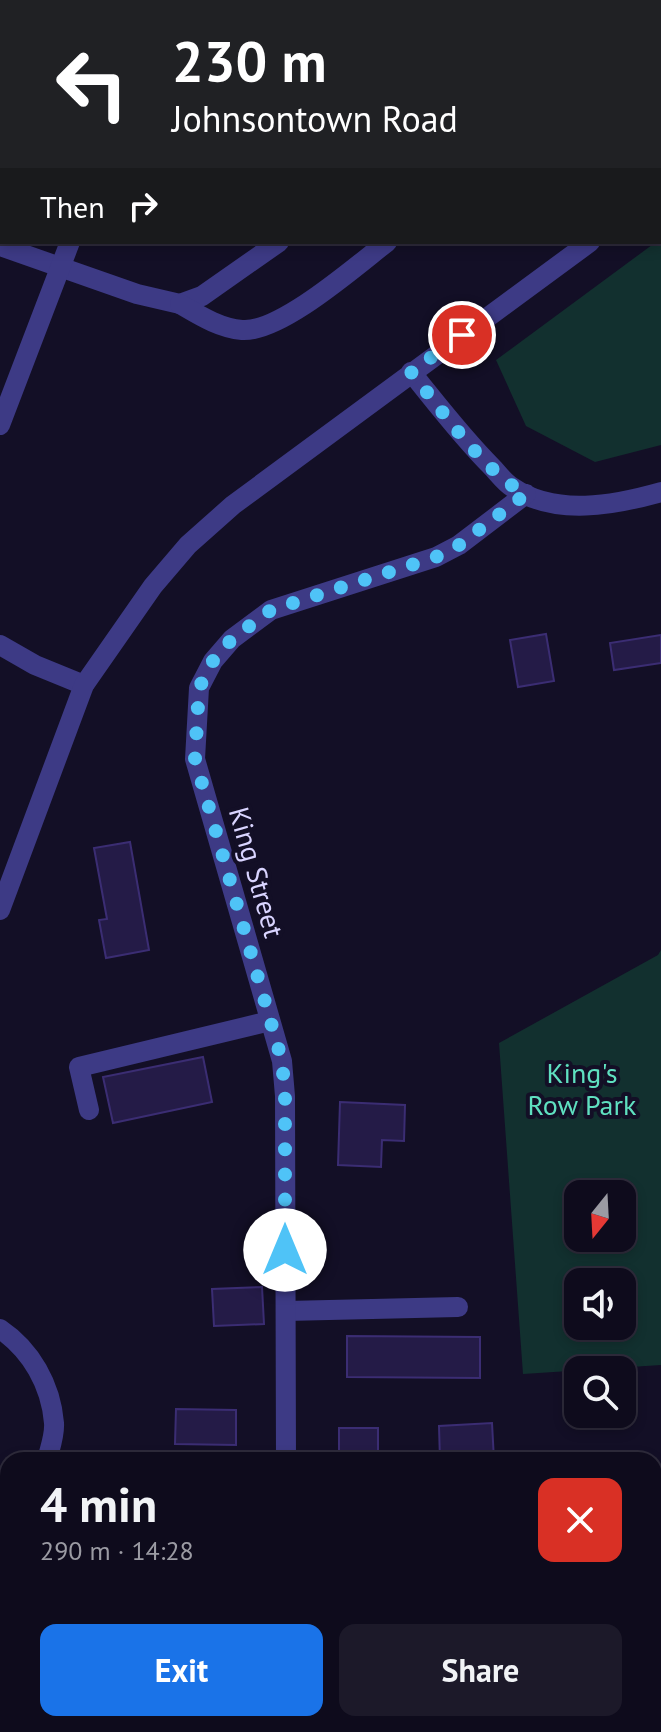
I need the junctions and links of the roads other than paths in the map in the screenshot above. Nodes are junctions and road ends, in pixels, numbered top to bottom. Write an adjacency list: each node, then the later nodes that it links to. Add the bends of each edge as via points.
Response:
1 (69, 244): 6 (street)
2 (276, 244): 7 (street, via 202,296)
3 (384, 244): 7 (street, via 268,325 244,330 218,325)
4 (587, 244): 8 (street)
5 (0, 246): 6 (street)
6 (60, 268): 7 (street); 9 (street)
7 (180, 304)
8 (411, 372): 11 (street, via 476,450 511,487); 13 (street, via 233,505 188,545)
9 (0, 425)
10 (661, 492): 11 (street, via 574,506)
11 (526, 494): 15 (street, King Street, via 436,557 271,610 232,639 199,688 195,759)
12 (0, 645): 13 (street)
13 (84, 685): 14 (street)
14 (0, 910)
15 (270, 1021): 16 (street, via 79,1067); 18 (street, King Street, via 285,1096)
16 (89, 1110)
17 (458, 1307): 18 (street)
18 (286, 1311): 21 (street, King Street)
19 (0, 1329): 20 (street, via 36,1364 49,1396 54,1426)
20 (49, 1452)
21 (286, 1452)

